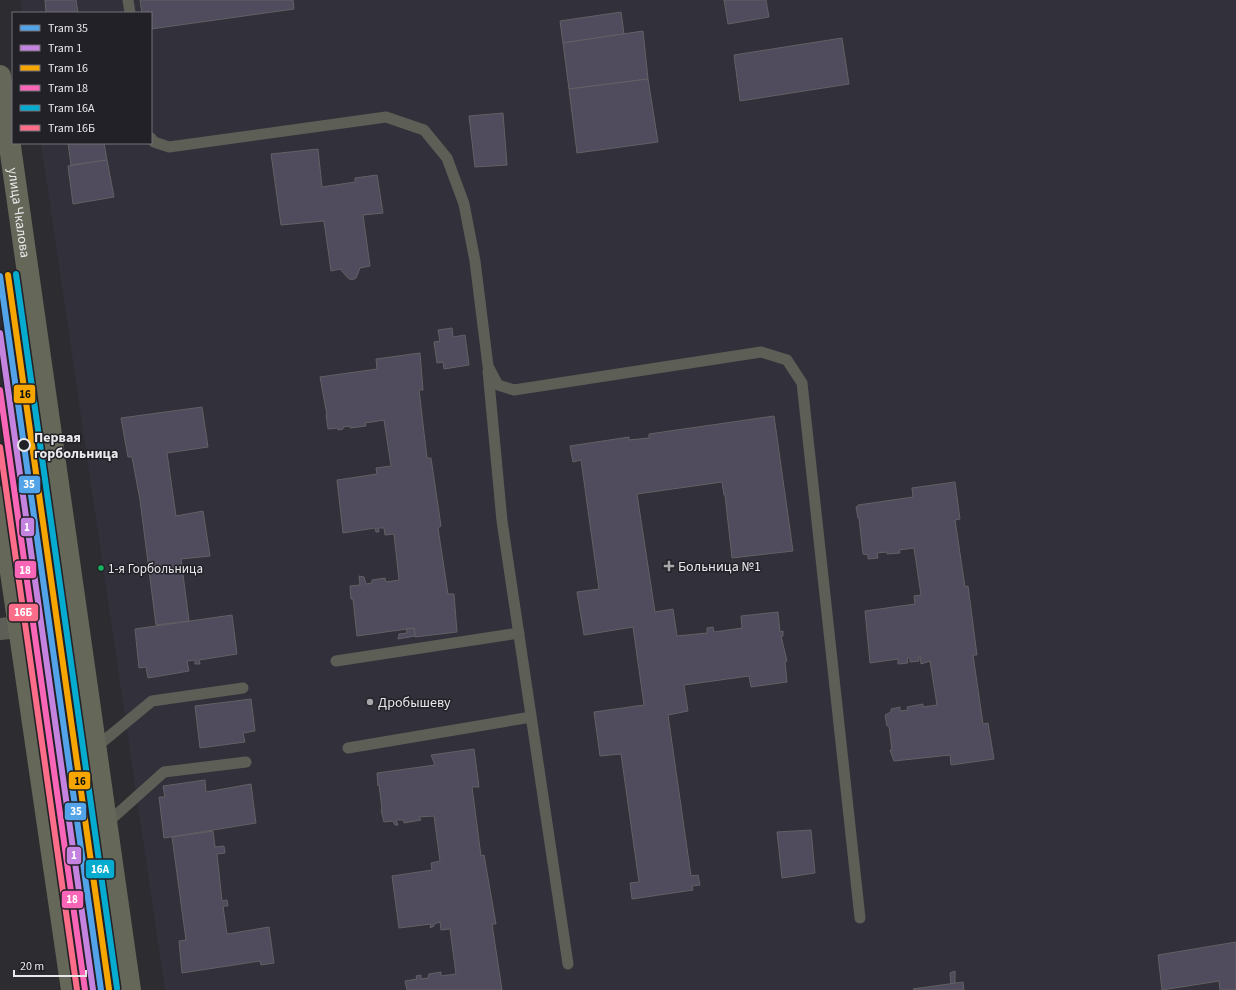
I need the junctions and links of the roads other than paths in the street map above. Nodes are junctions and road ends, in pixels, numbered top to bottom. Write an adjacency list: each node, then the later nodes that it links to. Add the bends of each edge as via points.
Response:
1 (128, 0): 2 (lane)
2 (130, 12)
3 (0, 76): 12 (main road, улица Чкалова)
4 (152, 139): 5 (lane, via 169,146 386,118 424,130 447,158 464,204 475,261)
5 (488, 366): 8 (lane, via 502,521); 16 (lane, via 498,385 514,390 761,352 787,360 802,383)
6 (0, 497): 7 (main road)
7 (10, 628): 18 (main road)
8 (519, 633): 9 (lane); 11 (lane)
9 (336, 661)
10 (244, 688): 12 (lane, via 152,701)
11 (531, 717): 13 (lane); 17 (lane)
12 (95, 748): 15 (main road, улица Чкалова)
13 (348, 748)
14 (246, 762): 15 (lane, via 164,772)
15 (106, 824): 19 (main road, улица Чкалова)
16 (860, 918)
17 (568, 964)
18 (72, 990)
19 (130, 990)

